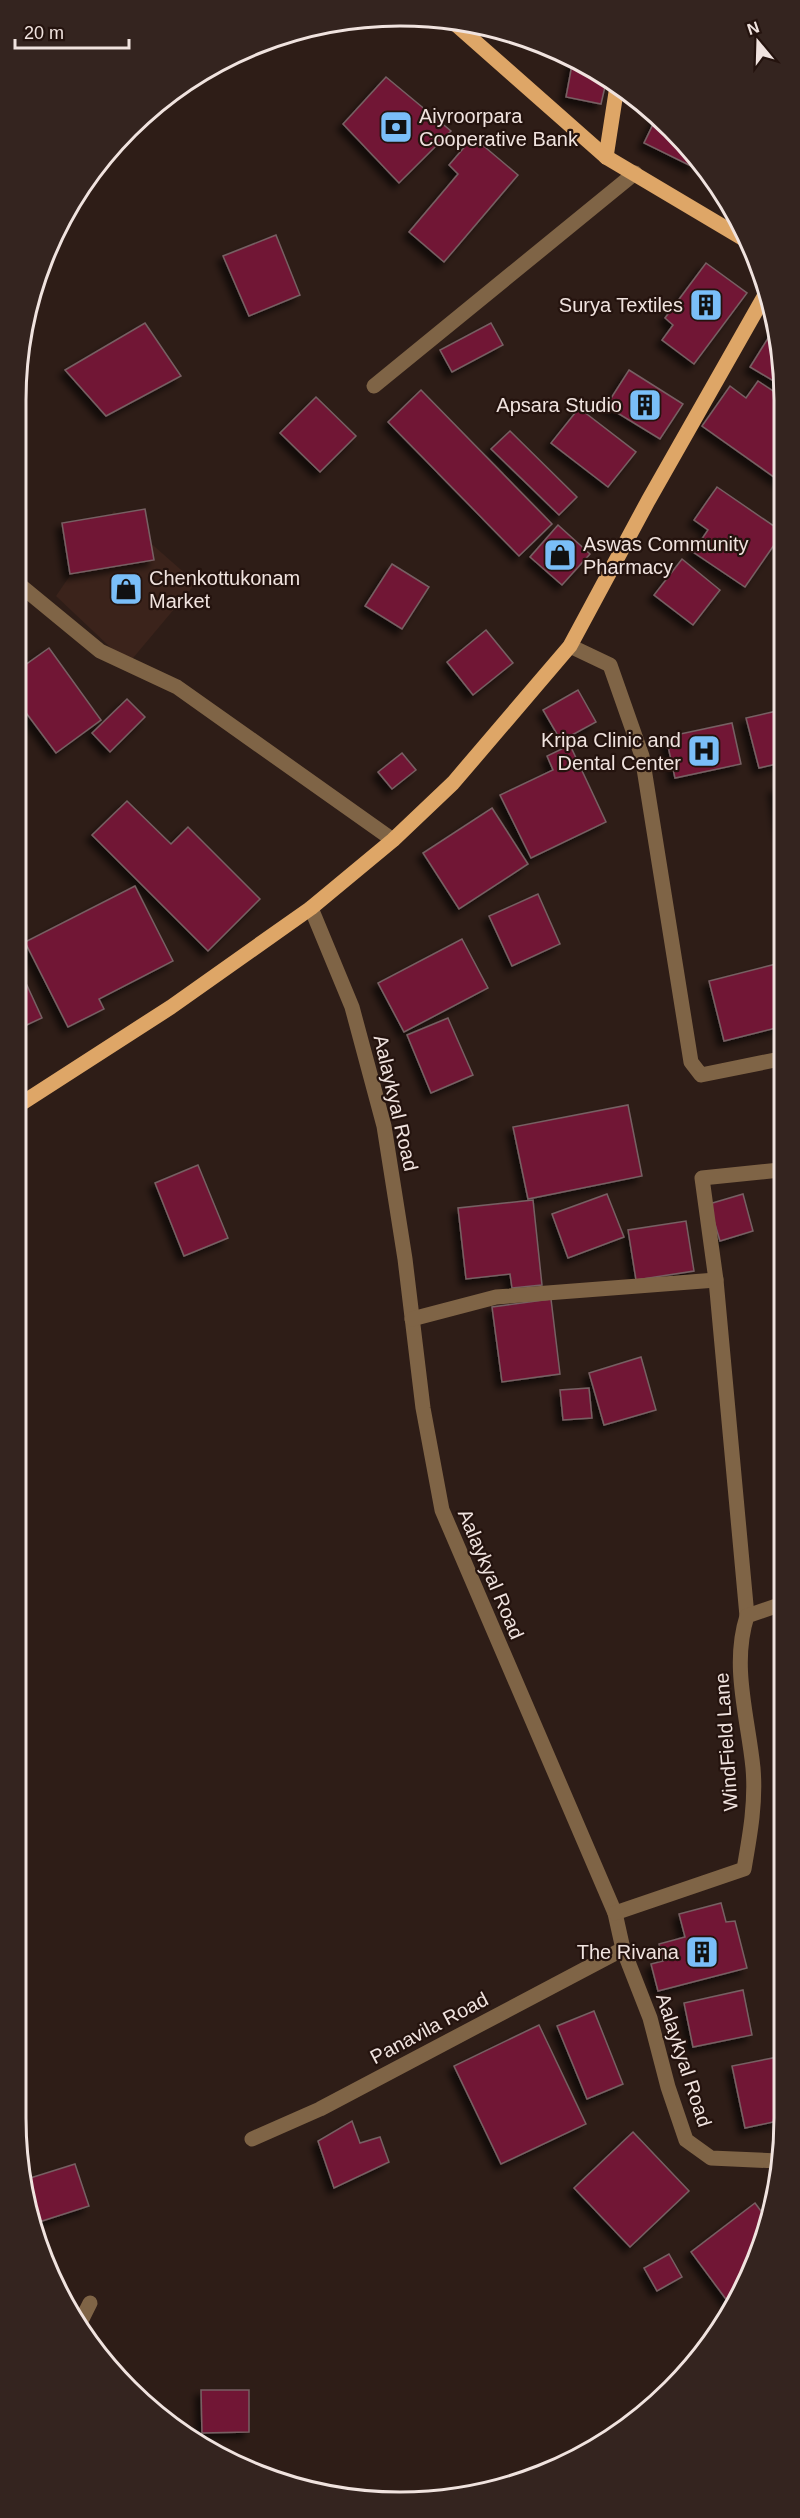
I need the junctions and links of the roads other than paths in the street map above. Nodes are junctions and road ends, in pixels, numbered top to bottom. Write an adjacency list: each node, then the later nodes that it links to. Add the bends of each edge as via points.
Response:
1 (464, 31): 3 (main road)
2 (616, 94): 3 (main road)
3 (606, 157): 4 (main road)
4 (635, 173): 5 (main road); 7 (street)
5 (736, 234)
6 (762, 302): 9 (main road)
7 (374, 386)
8 (26, 590): 10 (street, via 100,651 177,687)
9 (570, 646): 10 (main road, via 453,783); 12 (street, via 610,665 642,756 691,1062 701,1075)
10 (393, 840): 11 (main road)
11 (311, 908): 13 (main road); 16 (street, Aalaykyal Road, via 352,1007 384,1126)
12 (774, 1060)
13 (26, 1100)
14 (774, 1171): 15 (street, via 702,1178)
15 (716, 1280): 16 (street, via 496,1297); 18 (street)
16 (412, 1319): 19 (street, Aalaykyal Road, via 442,1510)
17 (774, 1607): 18 (street)
18 (747, 1616): 19 (street, WindField Lane, via 741,1637 742,1692 753,1768 753,1818 744,1869)
19 (615, 1913): 20 (street, Aalaykyal Road)
20 (623, 1949): 21 (street, Panavila Road, via 320,2109); 22 (street, Aalaykyal Road, via 650,2018 686,2140 711,2158)
21 (252, 2139)
22 (772, 2161)
23 (90, 2303): 24 (street)
24 (83, 2317)

